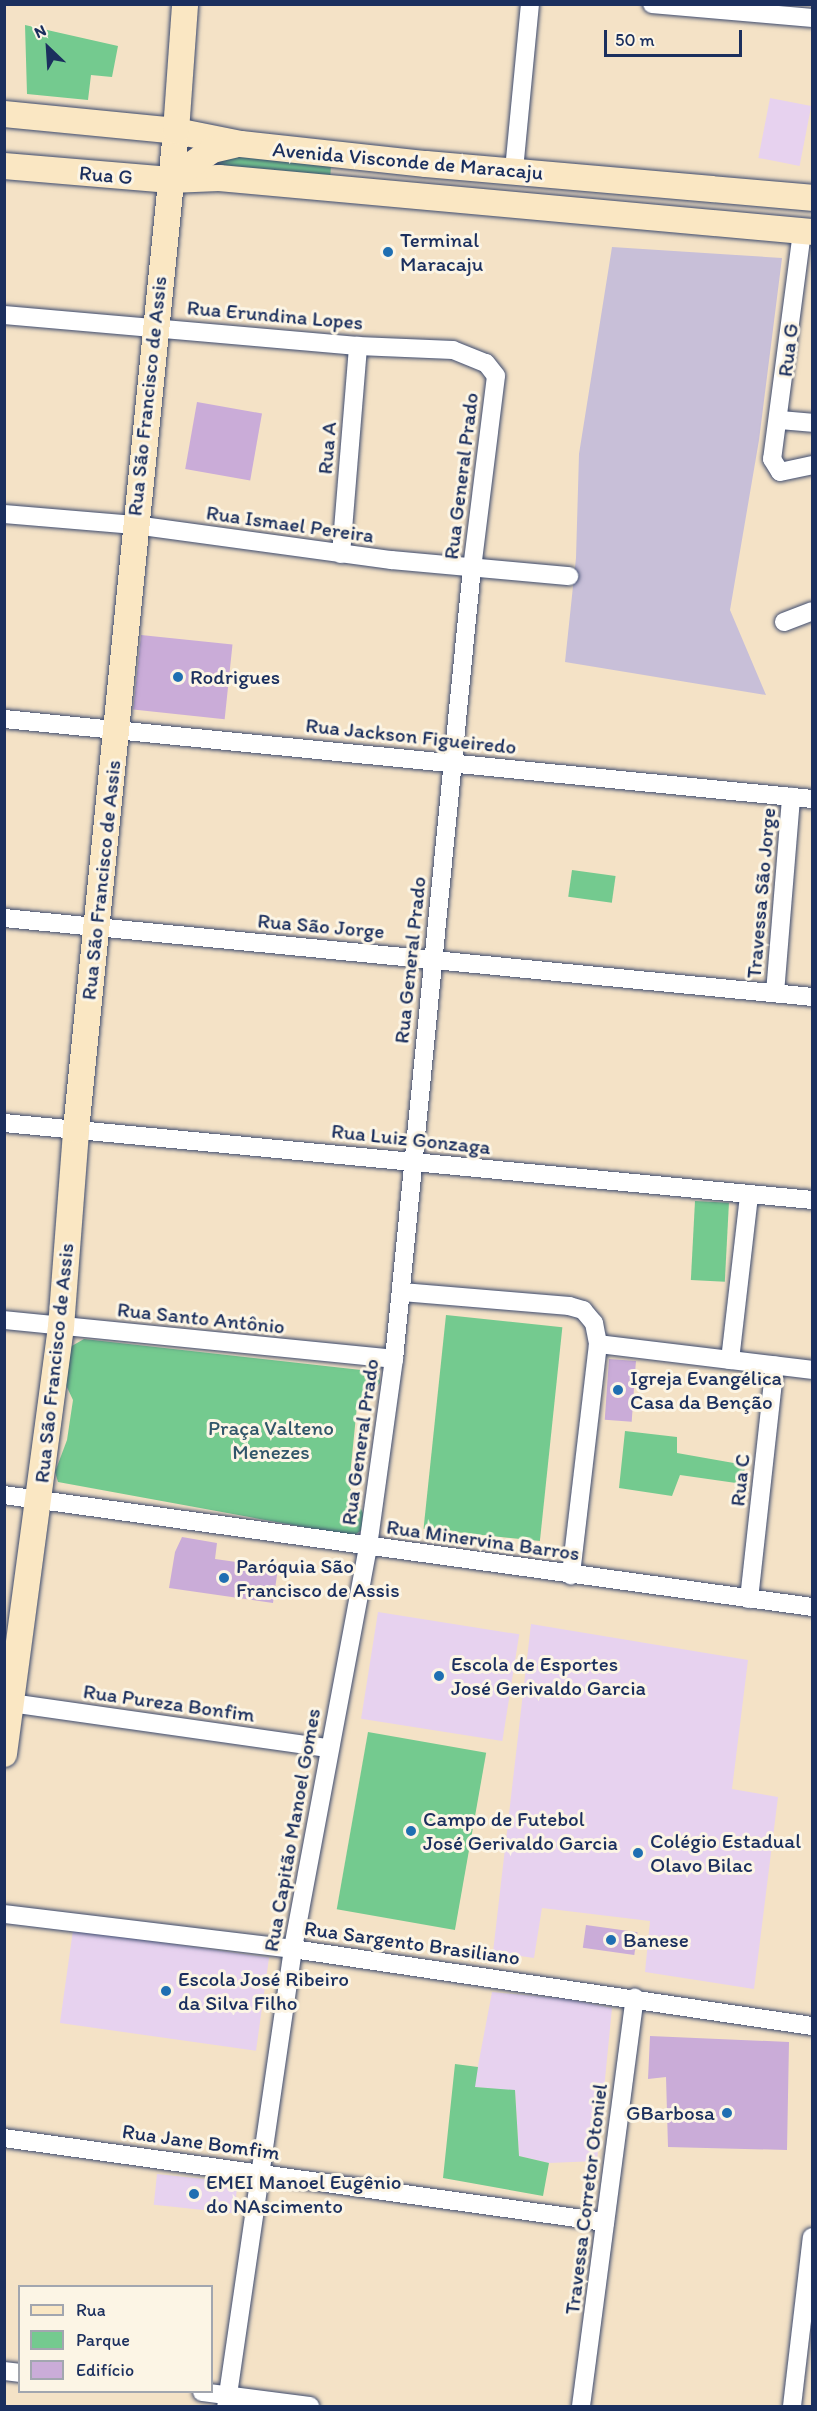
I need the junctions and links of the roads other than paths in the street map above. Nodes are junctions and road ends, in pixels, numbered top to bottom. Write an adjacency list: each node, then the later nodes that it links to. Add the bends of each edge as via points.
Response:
1 (185, 4): 6 (street, Rua São Francisco de Assis)
2 (530, 4): 9 (street)
3 (652, 4): 4 (street)
4 (813, 18)
5 (4, 114): 6 (street, Avenida Visconde de Maracaju)
6 (176, 131): 7 (street, Avenida Visconde de Maracaju); 11 (street, Rua São Francisco de Assis)
7 (241, 144): 9 (street, Avenida Visconde de Maracaju); 11 (street, via 212,150)
8 (4, 166): 11 (street, Rua G)
9 (514, 170): 12 (street, Avenida Visconde de Maracaju)
10 (208, 179): 11 (street, Rua G); 13 (street, Avenida Visconde de Maracaju)
11 (170, 180): 16 (street, Rua São Francisco de Assis)
12 (811, 194)
13 (807, 232): 14 (street, Rua G)
14 (804, 281): 19 (street, Rua G)
15 (4, 315): 16 (street, Rua Erundina Lopes)
16 (154, 327): 17 (street, Rua Erundina Lopes); 23 (street, Rua São Francisco de Assis)
17 (358, 346): 18 (street, Rua Erundina Lopes, via 453,350 486,363); 24 (street, Rua A)
18 (496, 376): 25 (street, Rua General Prado)
19 (780, 420): 20 (street); 21 (street, via 772,459 777,469 786,472)
20 (813, 423)
21 (813, 465)
22 (4, 514): 23 (street, Rua Ismael Pereira)
23 (135, 525): 24 (street, Rua Ismael Pereira); 30 (street, Rua São Francisco de Assis)
24 (341, 554): 25 (street, Rua Ismael Pereira)
25 (472, 568): 26 (street, Rua Ismael Pereira); 31 (street, Rua General Prado)
26 (569, 576)
27 (813, 611): 28 (street)
28 (784, 622)
29 (4, 719): 30 (street, Rua Jackson Figueiredo)
30 (117, 731): 31 (street, Rua Jackson Figueiredo); 35 (street, Rua São Francisco de Assis)
31 (452, 763): 32 (street, Rua Jackson Figueiredo); 36 (street, Rua General Prado)
32 (791, 797): 33 (street, Rua Jackson Figueiredo); 37 (street, Travessa São Jorge)
33 (813, 799)
34 (4, 918): 35 (street, Rua São Jorge)
35 (96, 928): 36 (street, Rua São Jorge); 40 (street, Rua São Francisco de Assis)
36 (433, 959): 37 (street, Rua São Jorge); 41 (street, Rua General Prado)
37 (775, 993): 38 (street, Rua São Jorge)
38 (813, 997)
39 (4, 1123): 40 (street, Rua Luiz Gonzaga)
40 (76, 1130): 41 (street, Rua Luiz Gonzaga); 46 (street, Rua São Francisco de Assis)
41 (414, 1162): 42 (street, Rua Luiz Gonzaga); 44 (street, Rua General Prado)
42 (749, 1195): 43 (street, Rua Luiz Gonzaga); 49 (street)
43 (813, 1200)
44 (402, 1292): 47 (street, via 578,1308 594,1323); 48 (street, Rua General Prado)
45 (4, 1320): 46 (street, Rua Santo Antônio)
46 (61, 1327): 48 (street, Rua Santo Antônio); 53 (street, Rua São Francisco de Assis)
47 (598, 1344): 49 (street); 55 (street)
48 (394, 1359): 54 (street, Rua General Prado)
49 (730, 1360): 50 (street)
50 (775, 1365): 51 (street); 56 (street, Rua C)
51 (813, 1370)
52 (4, 1495): 53 (street, Rua Minervina Barros)
53 (39, 1498): 54 (street, Rua Minervina Barros); 58 (street, Rua São Francisco de Assis)
54 (368, 1547): 55 (street, Rua Minervina Barros); 59 (street, Rua Capitão Manoel Gomes)
55 (571, 1575): 56 (street, Rua Minervina Barros)
56 (749, 1599): 57 (street, Rua Minervina Barros)
57 (813, 1607)
58 (9, 1703): 59 (street, Rua Pureza Bonfim); 60 (street, Rua São Francisco de Assis)
59 (328, 1748): 62 (street, Rua Capitão Manoel Gomes)
60 (4, 1754)
61 (4, 1914): 62 (street, Rua Sargento Brasiliano)
62 (292, 1949): 63 (street, Rua Sargento Brasiliano); 66 (street, Rua Capitão Manoel Gomes)
63 (635, 1998): 64 (street, Rua Sargento Brasiliano); 67 (street, Travessa Corretor Otoniel)
64 (813, 2026)
65 (4, 2138): 66 (street, Rua Jane Bomfim)
66 (262, 2173): 67 (street, Rua Jane Bomfim); 70 (street, Rua Capitão Manoel Gomes)
67 (605, 2222): 72 (street, Travessa Corretor Otoniel)
68 (813, 2237): 73 (street)
69 (208, 2393): 70 (street)
70 (227, 2400): 71 (street)
71 (310, 2406)
72 (581, 2406)
73 (792, 2406)

